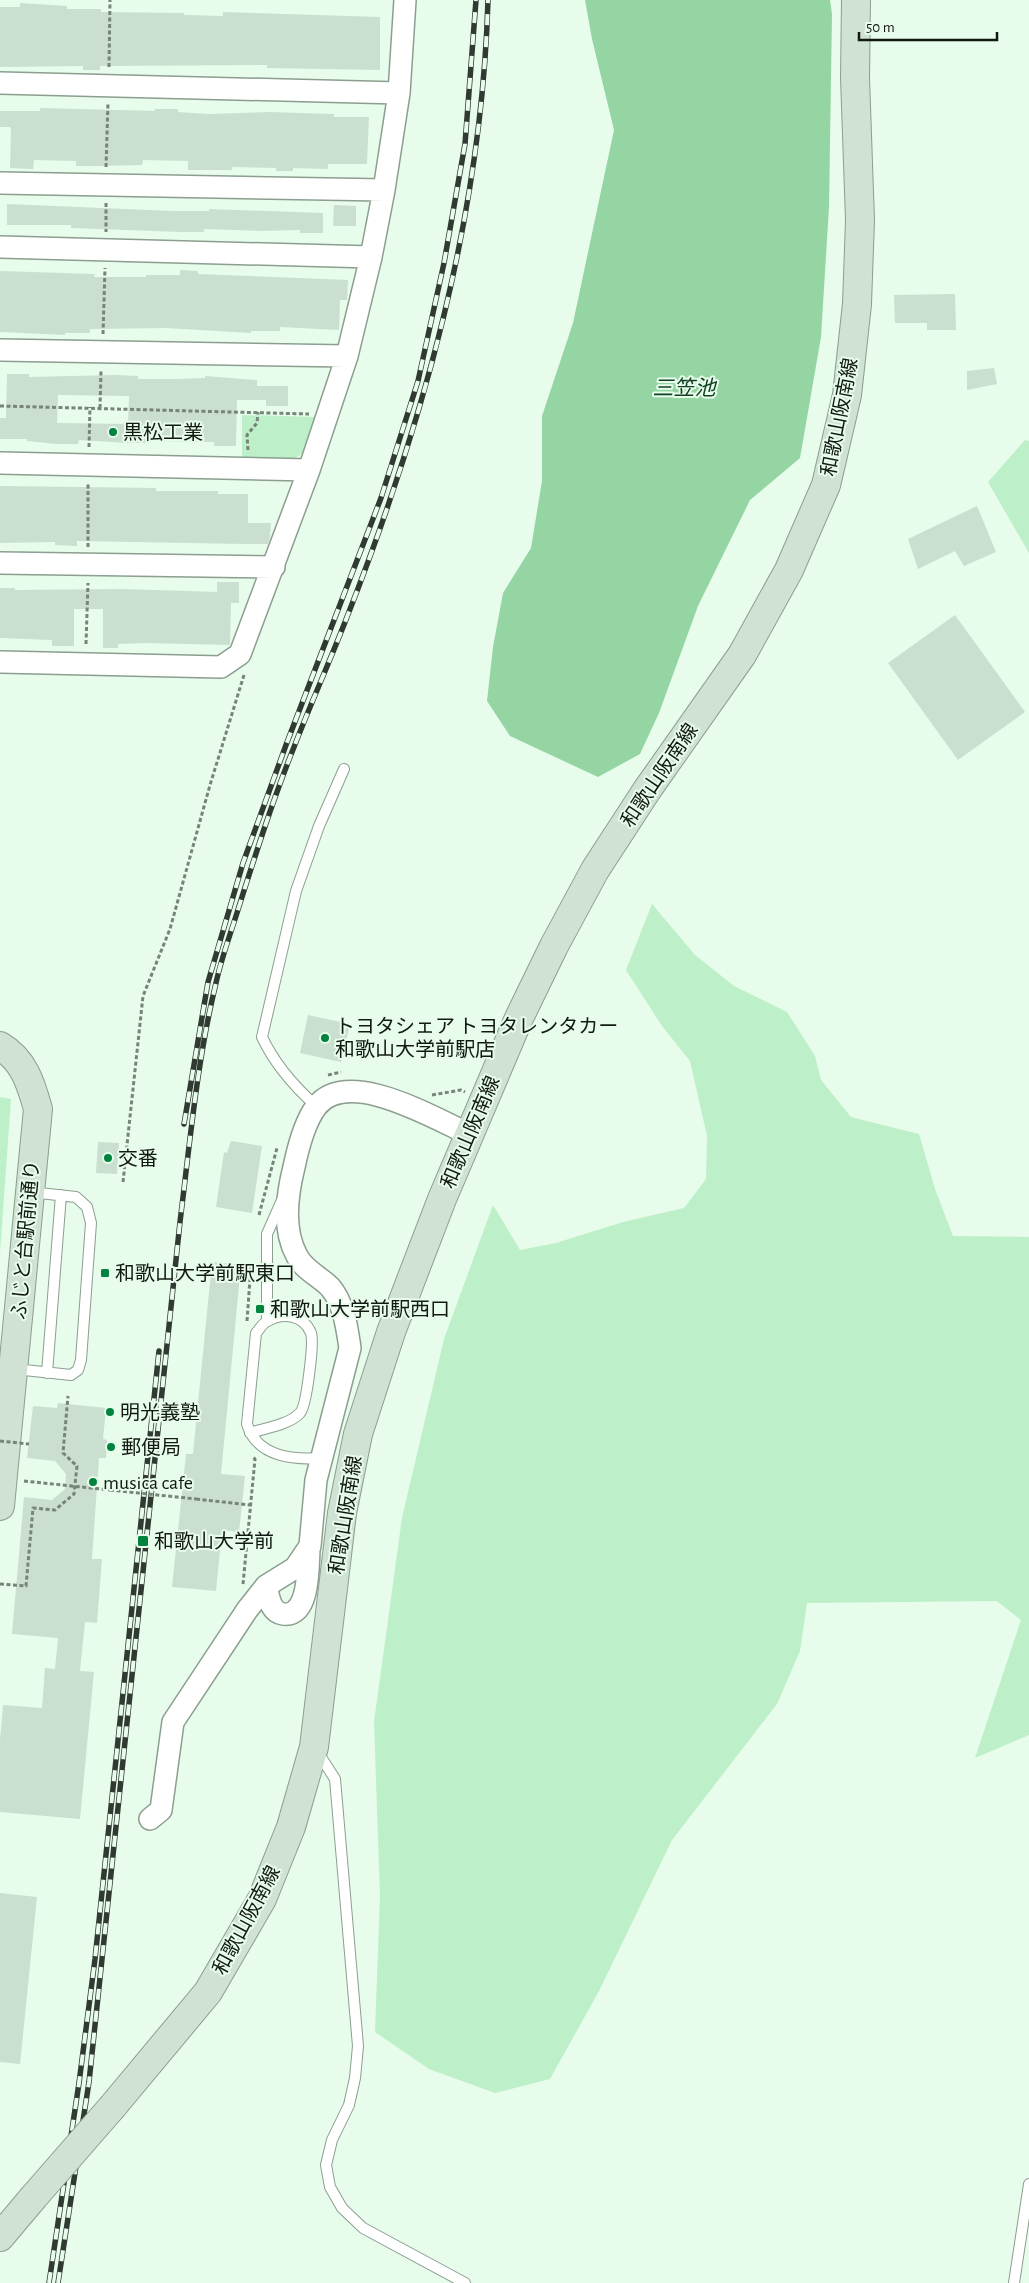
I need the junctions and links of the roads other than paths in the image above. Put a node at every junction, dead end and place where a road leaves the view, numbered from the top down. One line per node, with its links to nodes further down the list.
1 (405, 0): 4 (street)
2 (856, 0): 19 (main road, 和歌山阪南線)
3 (0, 83): 4 (street)
4 (399, 93): 6 (street)
5 (0, 183): 6 (street)
6 (384, 190): 8 (street)
7 (0, 247): 8 (street)
8 (371, 257): 10 (street)
9 (0, 350): 10 (street)
10 (346, 356): 12 (street)
11 (0, 463): 12 (street)
12 (309, 470): 14 (street)
13 (0, 563): 14 (street)
14 (274, 567): 15 (street)
15 (0, 662)
16 (344, 769): 18 (lane)
17 (0, 1046): 21 (main road, ふじと台駅前通り)
18 (316, 1106): 19 (street); 20 (street)
19 (469, 1134): 31 (main road, 和歌山阪南線)
20 (290, 1182): 23 (lane); 27 (street)
21 (29, 1192): 22 (lane); 24 (main road, ふじと台駅前通り)
22 (61, 1195): 25 (lane); 25 (lane)
23 (267, 1321): 26 (lane); 26 (lane)
24 (13, 1369): 25 (lane); 28 (main road, ふじと台駅前通り)
25 (47, 1373)
26 (250, 1433): 27 (lane)
27 (321, 1458): 29 (street)
28 (0, 1506)
29 (310, 1546): 30 (street); 30 (street)
30 (266, 1586): 32 (street)
31 (314, 1747): 34 (main road, 和歌山阪南線, bridge); 35 (lane)
32 (150, 1820)
33 (1029, 2184): 36 (lane)
34 (0, 2238)
35 (465, 2283)
36 (1014, 2283)

